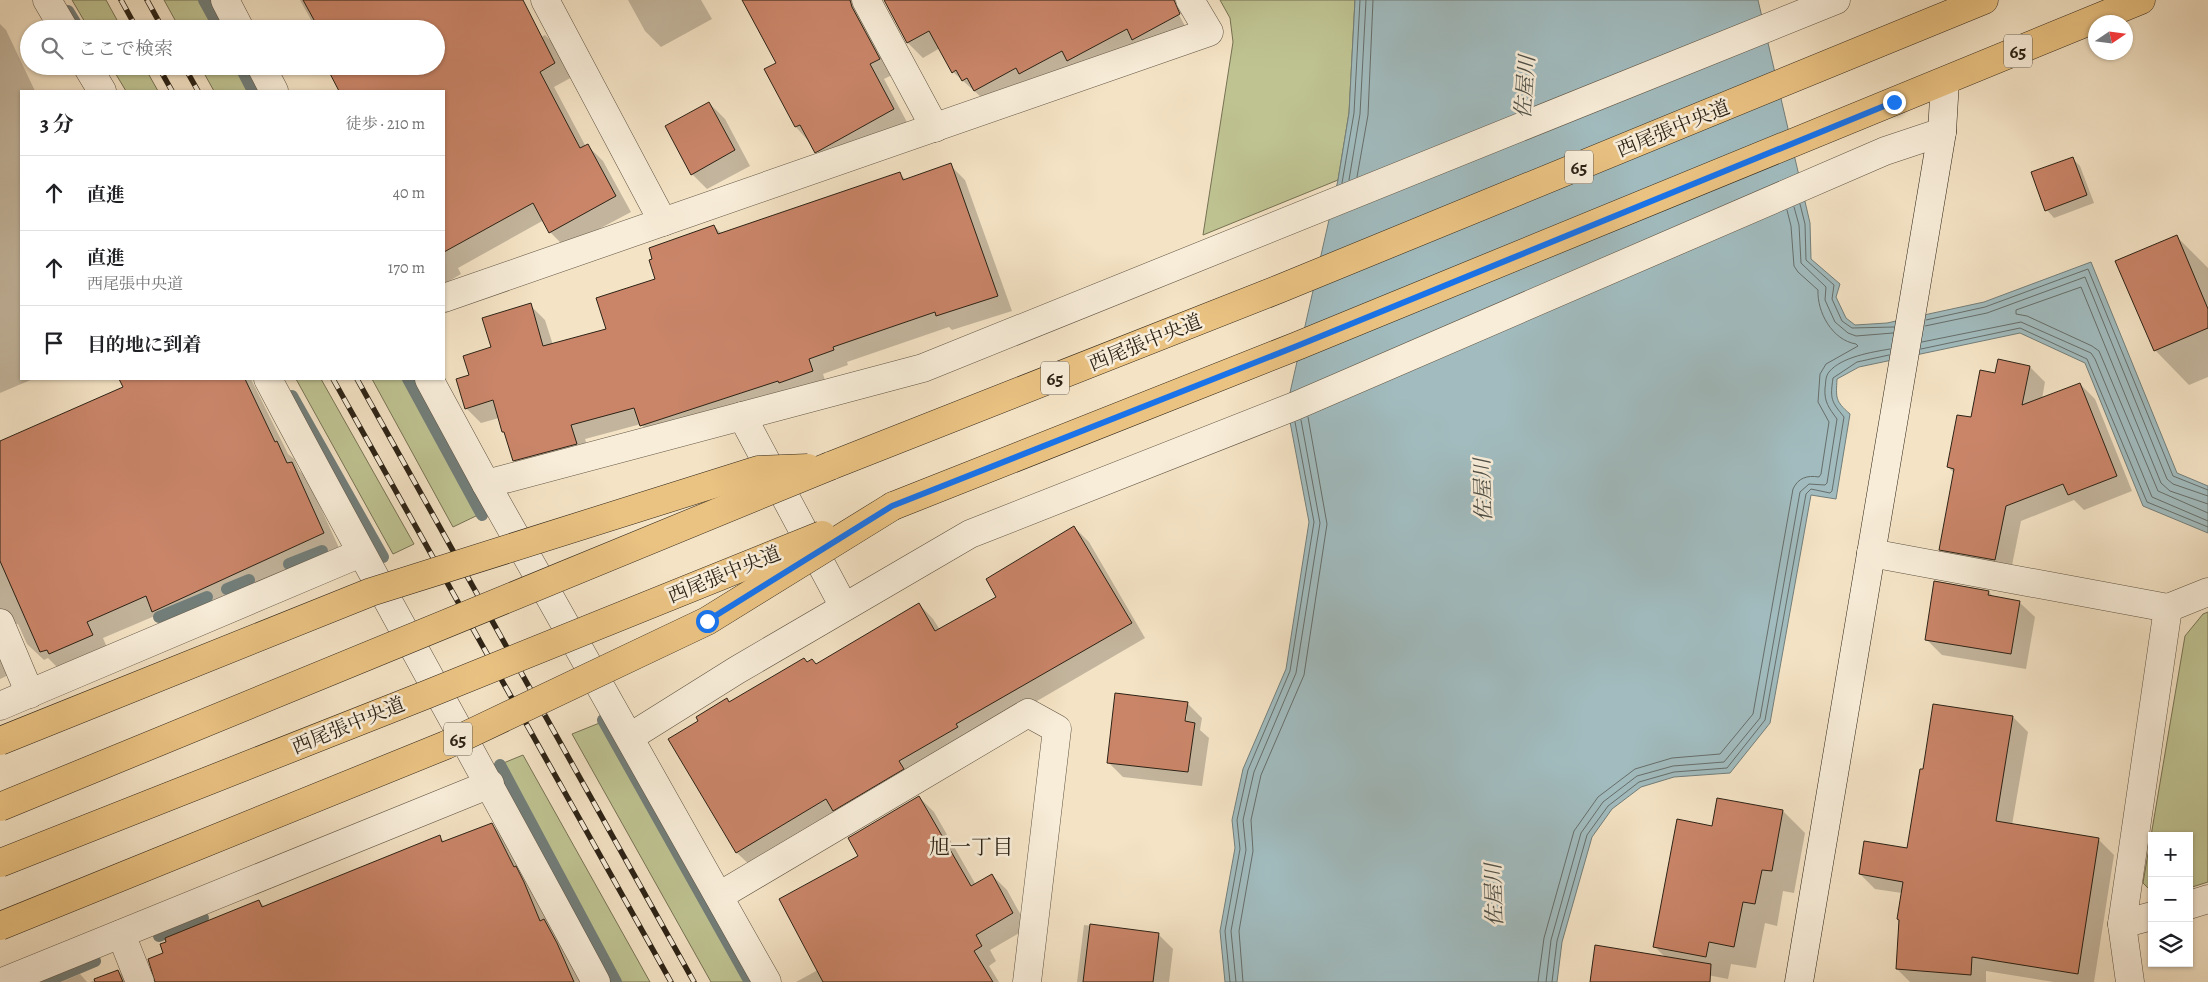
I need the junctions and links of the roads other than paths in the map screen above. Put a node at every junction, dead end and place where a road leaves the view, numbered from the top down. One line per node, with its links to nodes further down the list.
1 (47, 0): 9 (street)
2 (225, 0): 10 (street)
3 (545, 0): 18 (street)
4 (866, 0): 16 (street)
5 (1190, 0): 16 (street)
6 (1836, 0): 22 (street)
7 (1984, 0): 23 (main road, 西尾張中央道 / 65)
8 (2141, 0): 13 (main road, 西尾張中央道 / 65)
9 (59, 20)
10 (235, 20)
11 (92, 75): 14 (street)
12 (266, 75): 15 (street)
13 (1945, 81): 17 (street); 25 (main road, 西尾張中央道 / 65)
14 (101, 90)
15 (273, 90)
16 (935, 128): 18 (street)
17 (1942, 132): 27 (street); 29 (street)
18 (663, 222): 19 (street)
19 (445, 298)
20 (269, 380): 26 (street)
21 (430, 380): 24 (street)
22 (742, 416): 24 (street); 29 (street)
23 (830, 466): 35 (main road, 65, bridge); 37 (main road, 西尾張中央道 / 65, bridge)
24 (486, 484): 34 (street)
25 (892, 506): 38 (main road, 西尾張中央道 / 65, bridge); 44 (main road, 65, bridge)
26 (360, 553): 32 (street); 36 (street)
27 (1871, 553): 30 (street); 51 (street)
28 (2208, 592): 30 (street)
29 (844, 608): 34 (street)
30 (2168, 608): 43 (street)
31 (0, 623): 32 (street)
32 (30, 694): 33 (street)
33 (0, 706)
34 (630, 736): 39 (street)
35 (0, 741)
36 (490, 784): 45 (street); 48 (street)
37 (0, 807)
38 (0, 863)
39 (719, 896): 49 (street); 50 (street)
40 (2208, 899): 41 (street)
41 (2193, 904)
42 (2148, 917): 43 (street)
43 (2122, 924): 52 (street)
44 (0, 926)
45 (121, 934): 46 (street); 47 (street)
46 (2, 982)
47 (140, 982)
48 (596, 982)
49 (768, 982)
50 (1027, 982)
51 (1799, 982)
52 (2130, 982)

